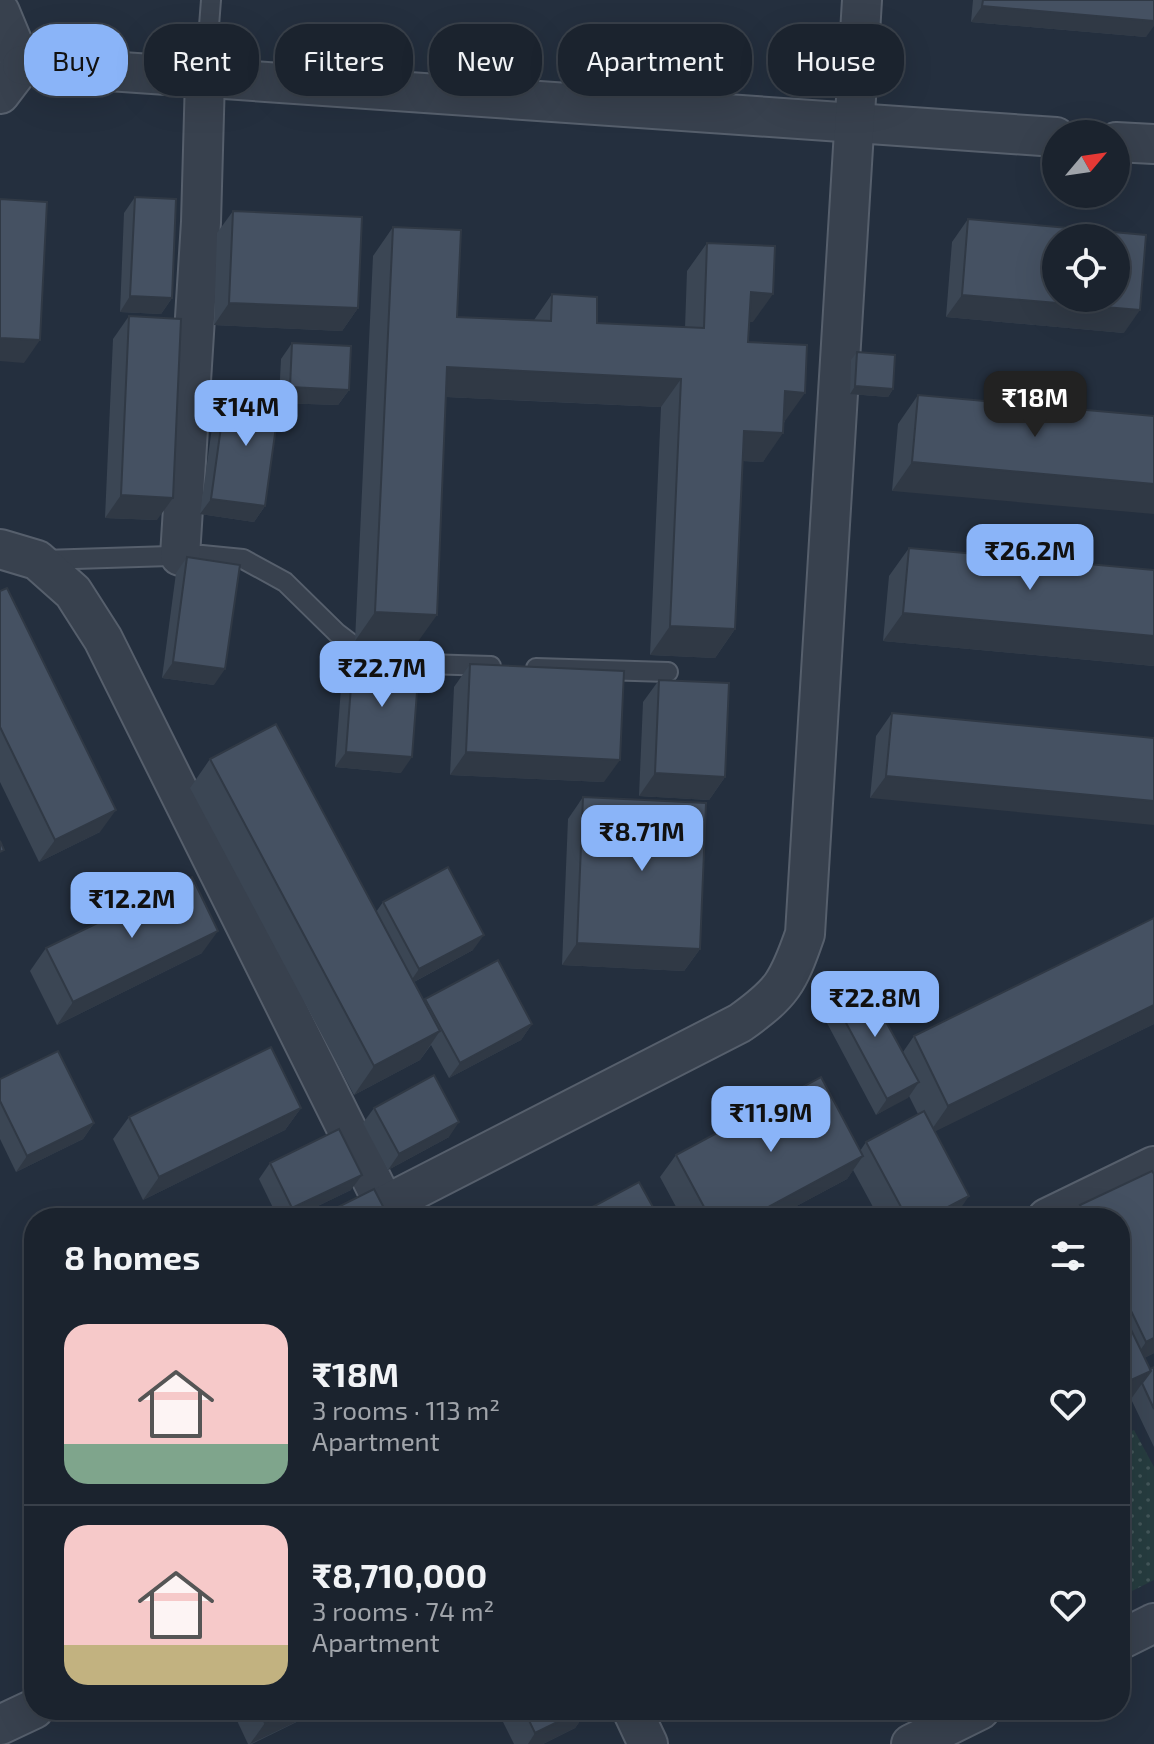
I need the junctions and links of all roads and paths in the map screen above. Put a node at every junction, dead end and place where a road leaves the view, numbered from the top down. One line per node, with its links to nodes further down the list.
1 (211, 0): 4 (lane)
2 (862, 0): 9 (street)
3 (0, 12): 6 (street)
4 (209, 24)
5 (144, 79): 6 (street)
6 (11, 80)
7 (259, 82): 9 (street)
8 (204, 96): 14 (street)
9 (854, 123): 10 (street); 19 (street)
10 (1042, 136)
11 (1130, 143): 12 (street)
12 (1154, 144)
13 (0, 549): 15 (street)
14 (180, 556): 15 (lane); 16 (lane)
15 (37, 560): 18 (street)
16 (668, 672)
17 (1154, 1166): 20 (street)
18 (386, 1208)
19 (395, 1208)
20 (1068, 1208)
21 (1154, 1623): 22 (street)
22 (1130, 1635)
23 (24, 1714): 26 (street)
24 (637, 1720): 27 (street)
25 (960, 1720): 28 (street)
26 (0, 1725)
27 (648, 1744)
28 (911, 1744)

